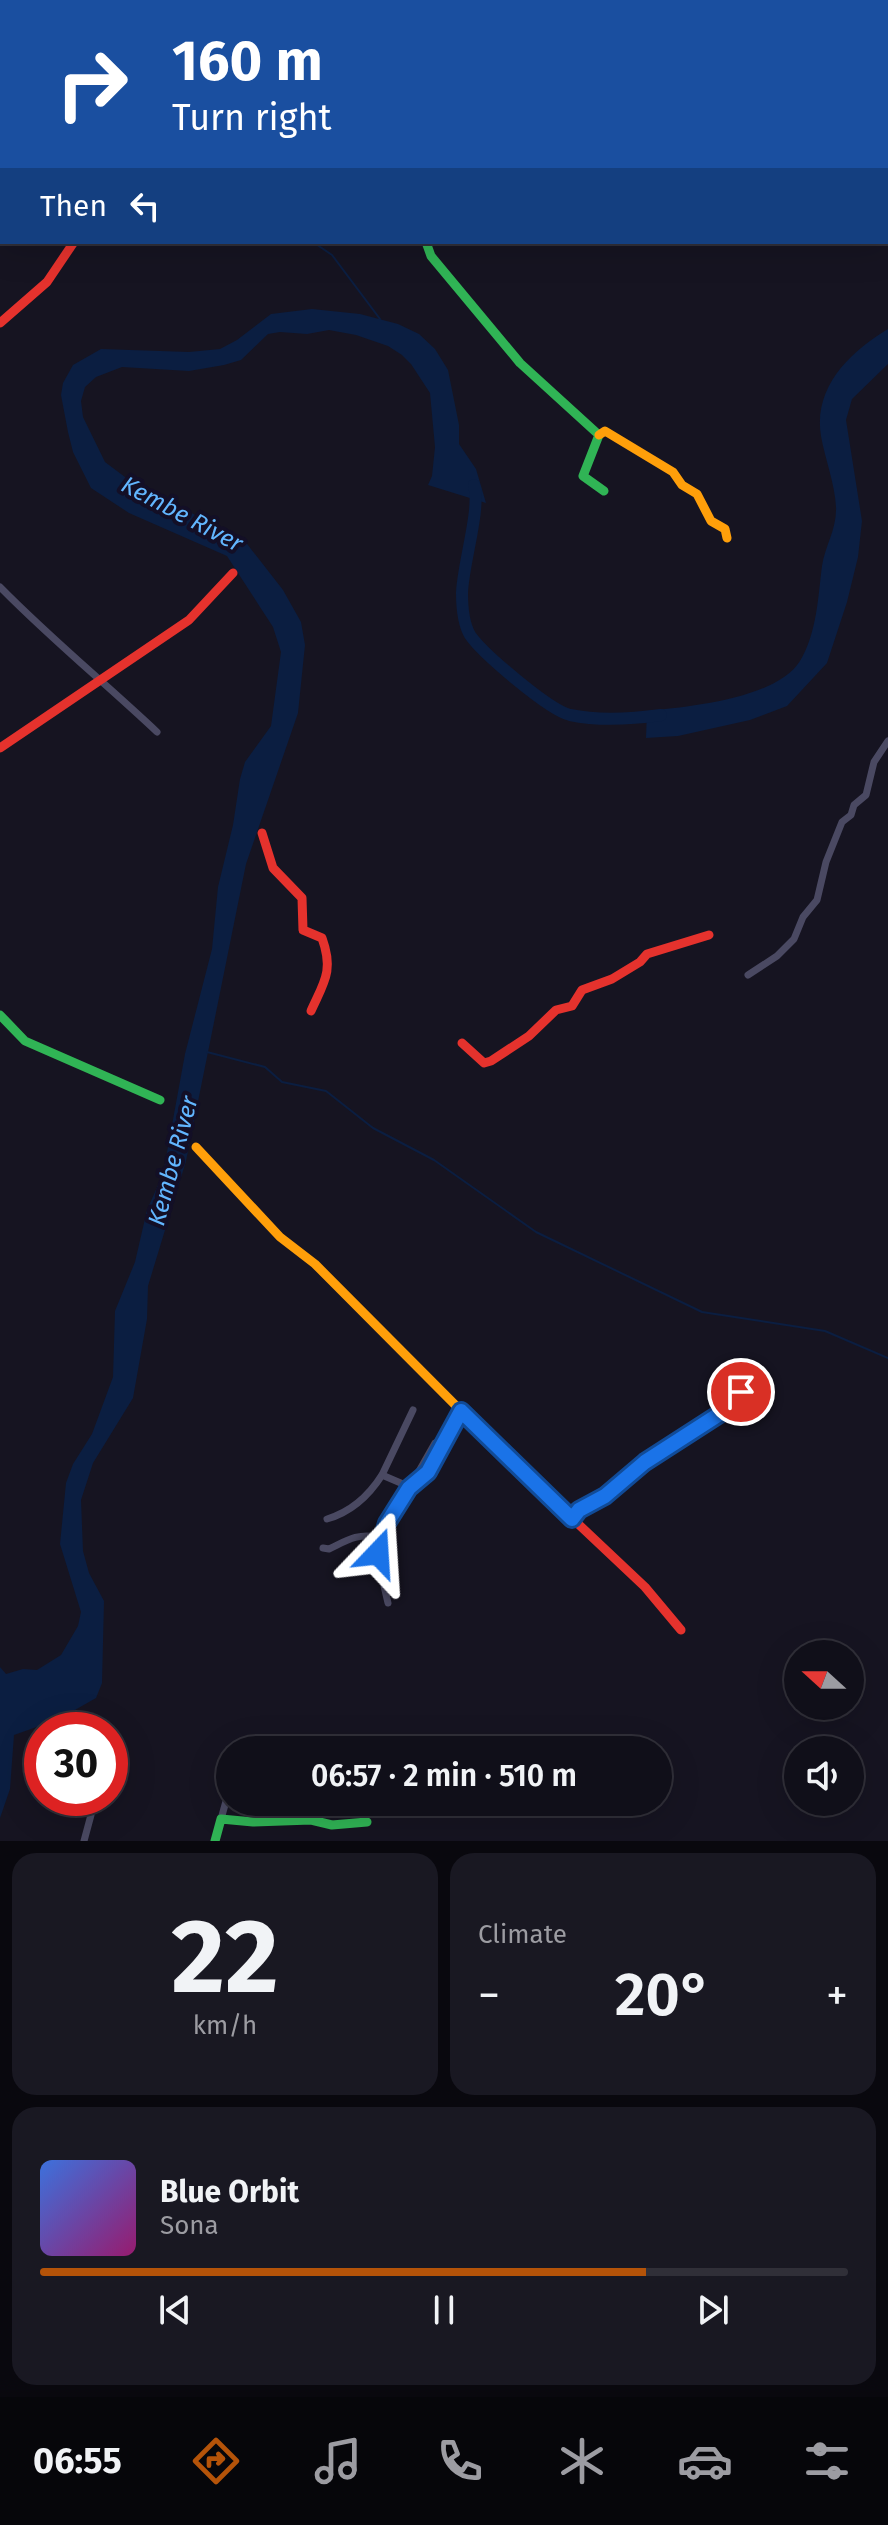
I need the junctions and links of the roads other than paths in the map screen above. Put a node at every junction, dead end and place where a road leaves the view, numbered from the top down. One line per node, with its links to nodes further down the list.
1 (73, 244): 3 (street)
2 (427, 244): 4 (street)
3 (0, 323)
4 (599, 435): 5 (street); 6 (street)
5 (604, 491)
6 (727, 538)
7 (233, 573): 9 (street)
8 (0, 587): 9 (street)
9 (101, 679): 10 (street); 12 (street)
10 (157, 732)
11 (888, 741): 15 (street)
12 (0, 748)
13 (262, 833): 16 (street)
14 (709, 935): 18 (street)
15 (748, 975)
16 (311, 1011)
17 (0, 1015): 19 (street)
18 (462, 1043)
19 (160, 1100)
20 (196, 1147): 23 (street)
21 (741, 1392): 27 (street)
22 (413, 1410): 24 (street)
23 (461, 1411): 25 (street); 27 (street)
24 (382, 1475): 25 (street); 26 (street)
25 (410, 1487): 28 (street)
26 (327, 1519)
27 (572, 1519): 31 (street)
28 (381, 1533): 29 (street); 30 (street)
29 (323, 1548)
30 (388, 1603)
31 (681, 1630)
32 (91, 1816): 36 (street)
33 (222, 1816): 34 (street)
34 (221, 1819): 35 (street); 37 (street)
35 (367, 1822)
36 (84, 1841)
37 (215, 1841)

